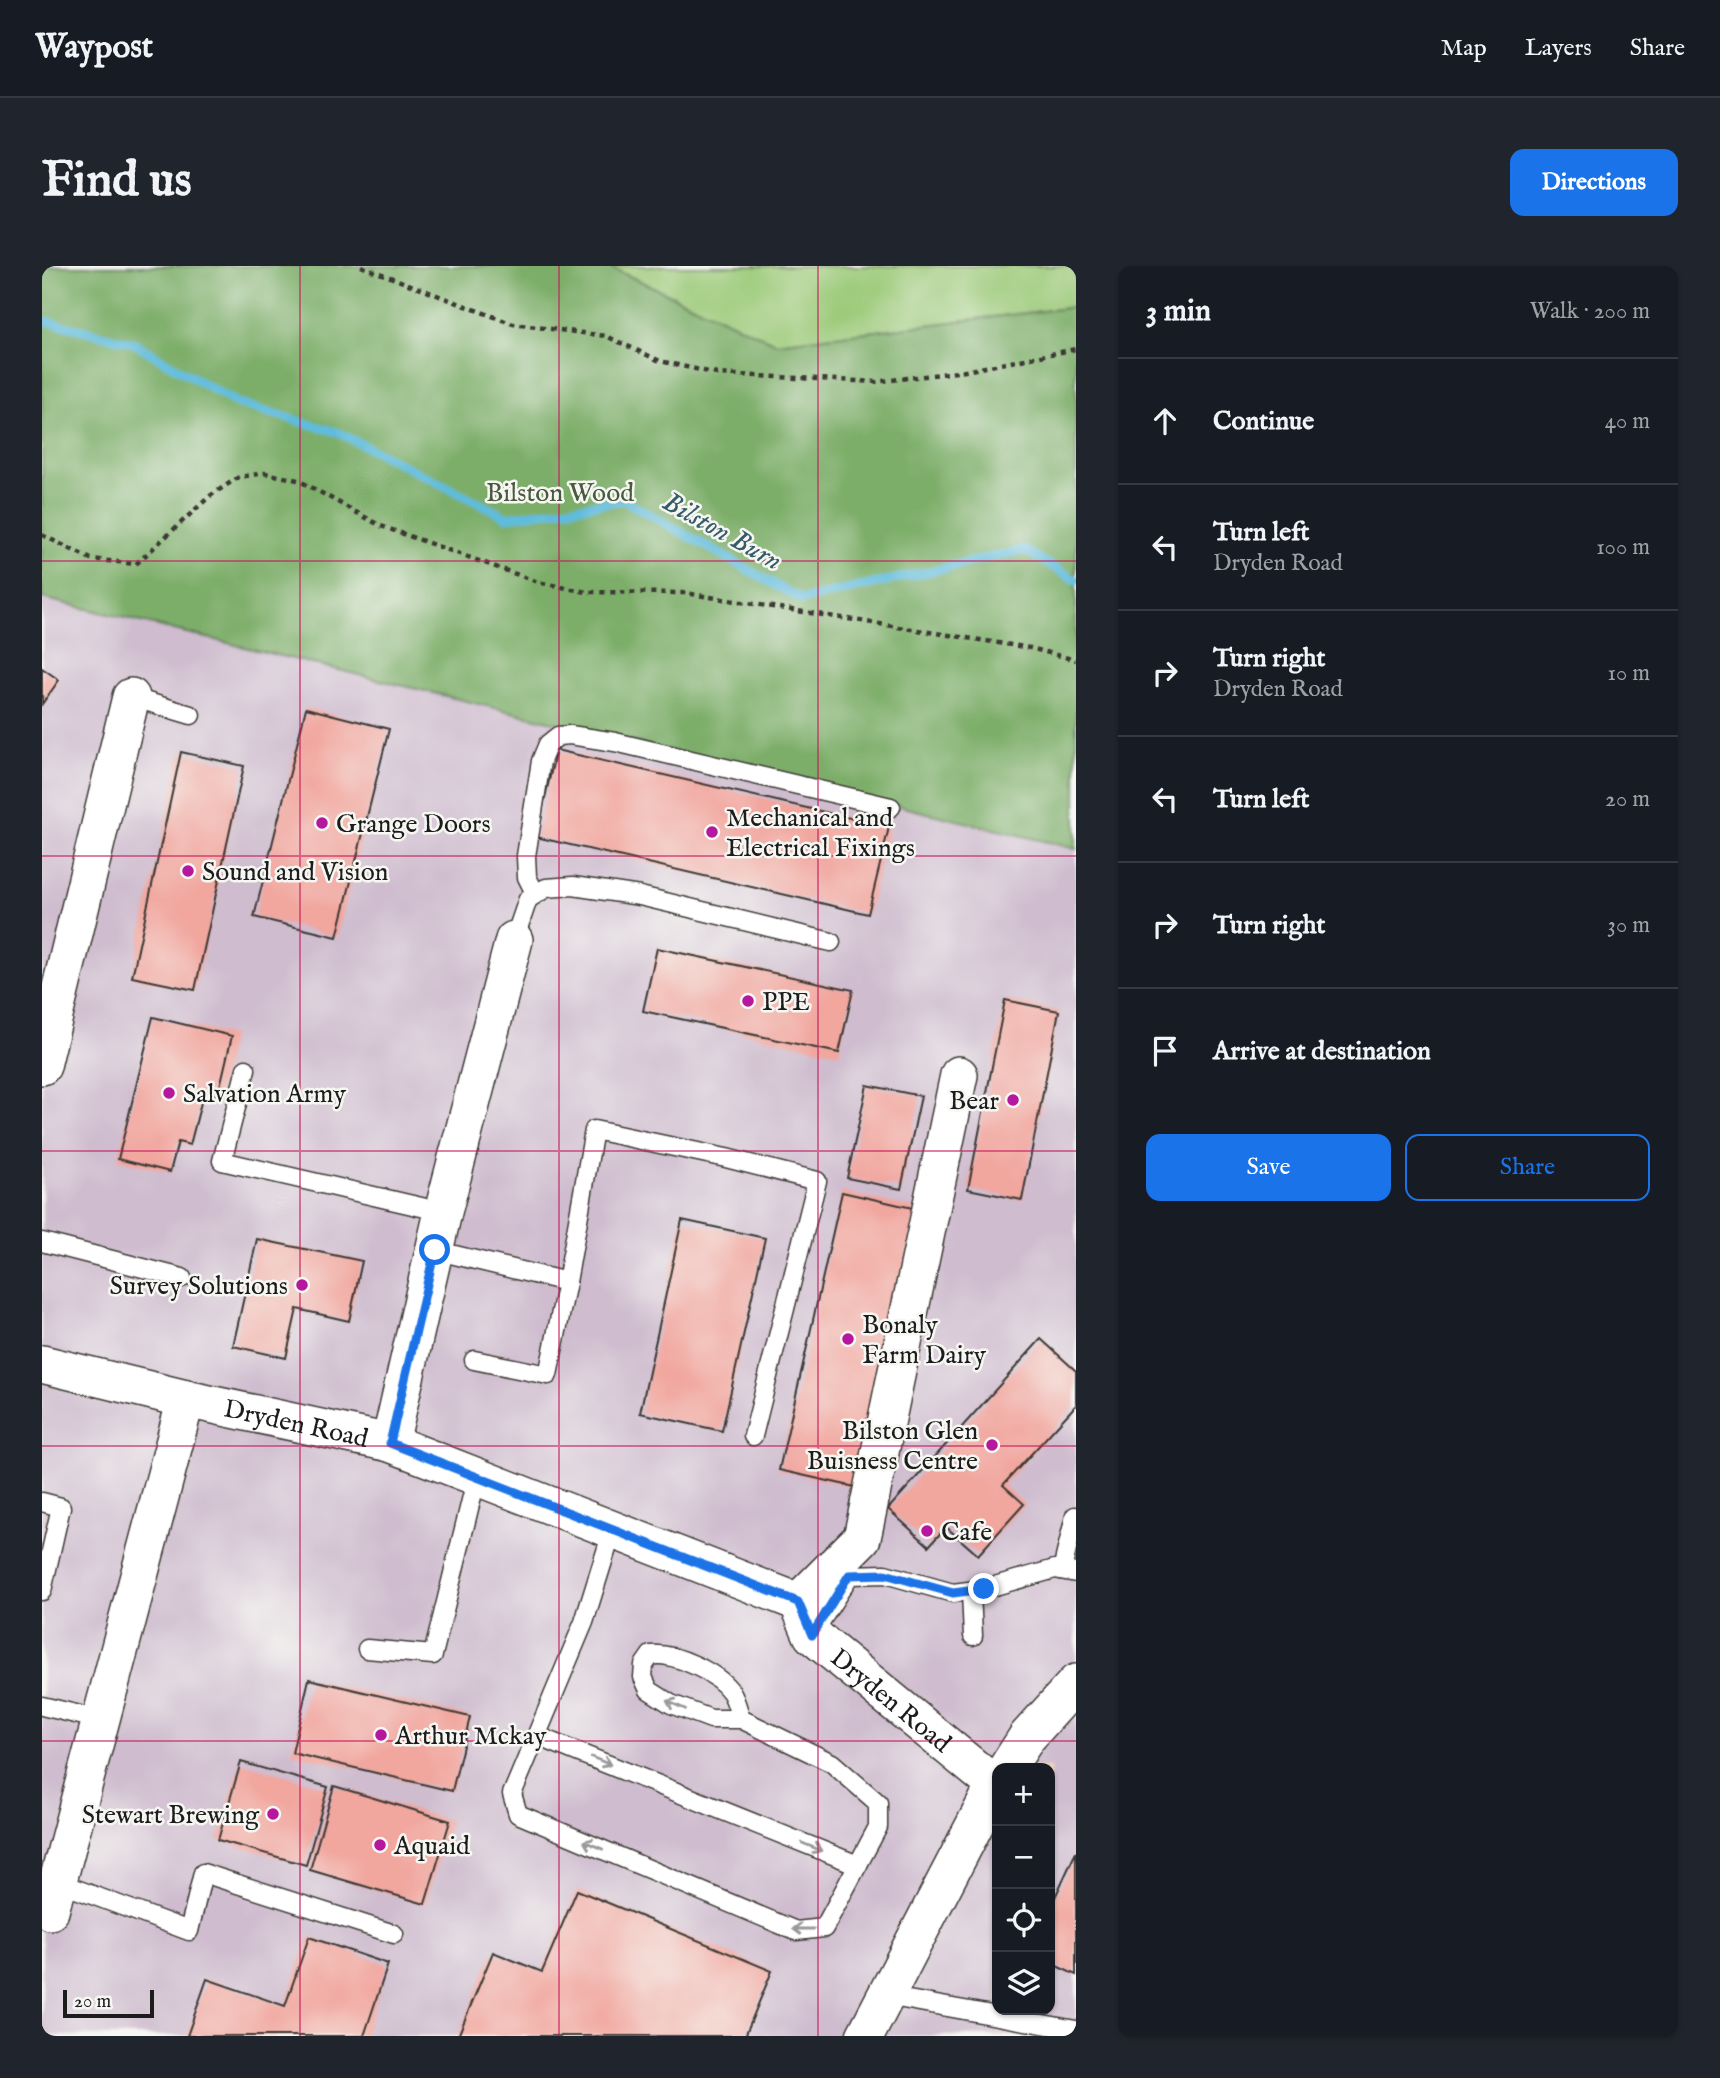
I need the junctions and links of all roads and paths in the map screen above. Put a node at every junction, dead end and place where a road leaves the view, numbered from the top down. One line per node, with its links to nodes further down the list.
1 (361, 266): 2 (path)
2 (1076, 349)
3 (42, 535): 4 (path)
4 (1076, 660)
5 (131, 697): 6 (lane); 11 (street)
6 (191, 715)
7 (891, 807): 8 (lane)
8 (536, 893): 9 (lane); 10 (lane)
9 (514, 940): 14 (street)
10 (831, 942)
11 (44, 1045)
12 (246, 1069): 14 (lane)
13 (958, 1075): 31 (street)
14 (443, 1212): 16 (street)
15 (42, 1242): 17 (lane)
16 (435, 1250): 18 (lane); 23 (street)
17 (182, 1278)
18 (567, 1282): 19 (lane); 22 (lane)
19 (474, 1360)
20 (42, 1364): 21 (street, Dryden Road)
21 (186, 1399): 23 (street, Dryden Road); 38 (street)
22 (753, 1436)
23 (390, 1443): 24 (street, Dryden Road)
24 (477, 1476): 27 (street, Dryden Road); 34 (lane)
25 (42, 1502): 29 (lane)
26 (1075, 1516): 28 (lane)
27 (613, 1529): 31 (street, Dryden Road); 39 (lane)
28 (1069, 1572): 30 (lane)
29 (42, 1591)
30 (971, 1591): 32 (lane); 33 (lane)
31 (798, 1602): 32 (street, Dryden Road)
32 (812, 1635): 41 (street, Dryden Road)
33 (973, 1636)
34 (368, 1649)
35 (1076, 1683): 40 (street)
36 (42, 1706): 38 (lane)
37 (741, 1719): 37 (lane, one-way to 37); 43 (lane)
38 (101, 1720): 44 (street)
39 (537, 1736): 43 (lane, one-way to 43); 43 (lane, one-way to 39)
40 (1010, 1763)
41 (992, 1773)
42 (992, 1794): 46 (street)
43 (858, 1865)
44 (50, 1890): 45 (lane)
45 (394, 1934)
46 (886, 1996): 47 (lane); 48 (street)
47 (1076, 2030)
48 (866, 2036)

